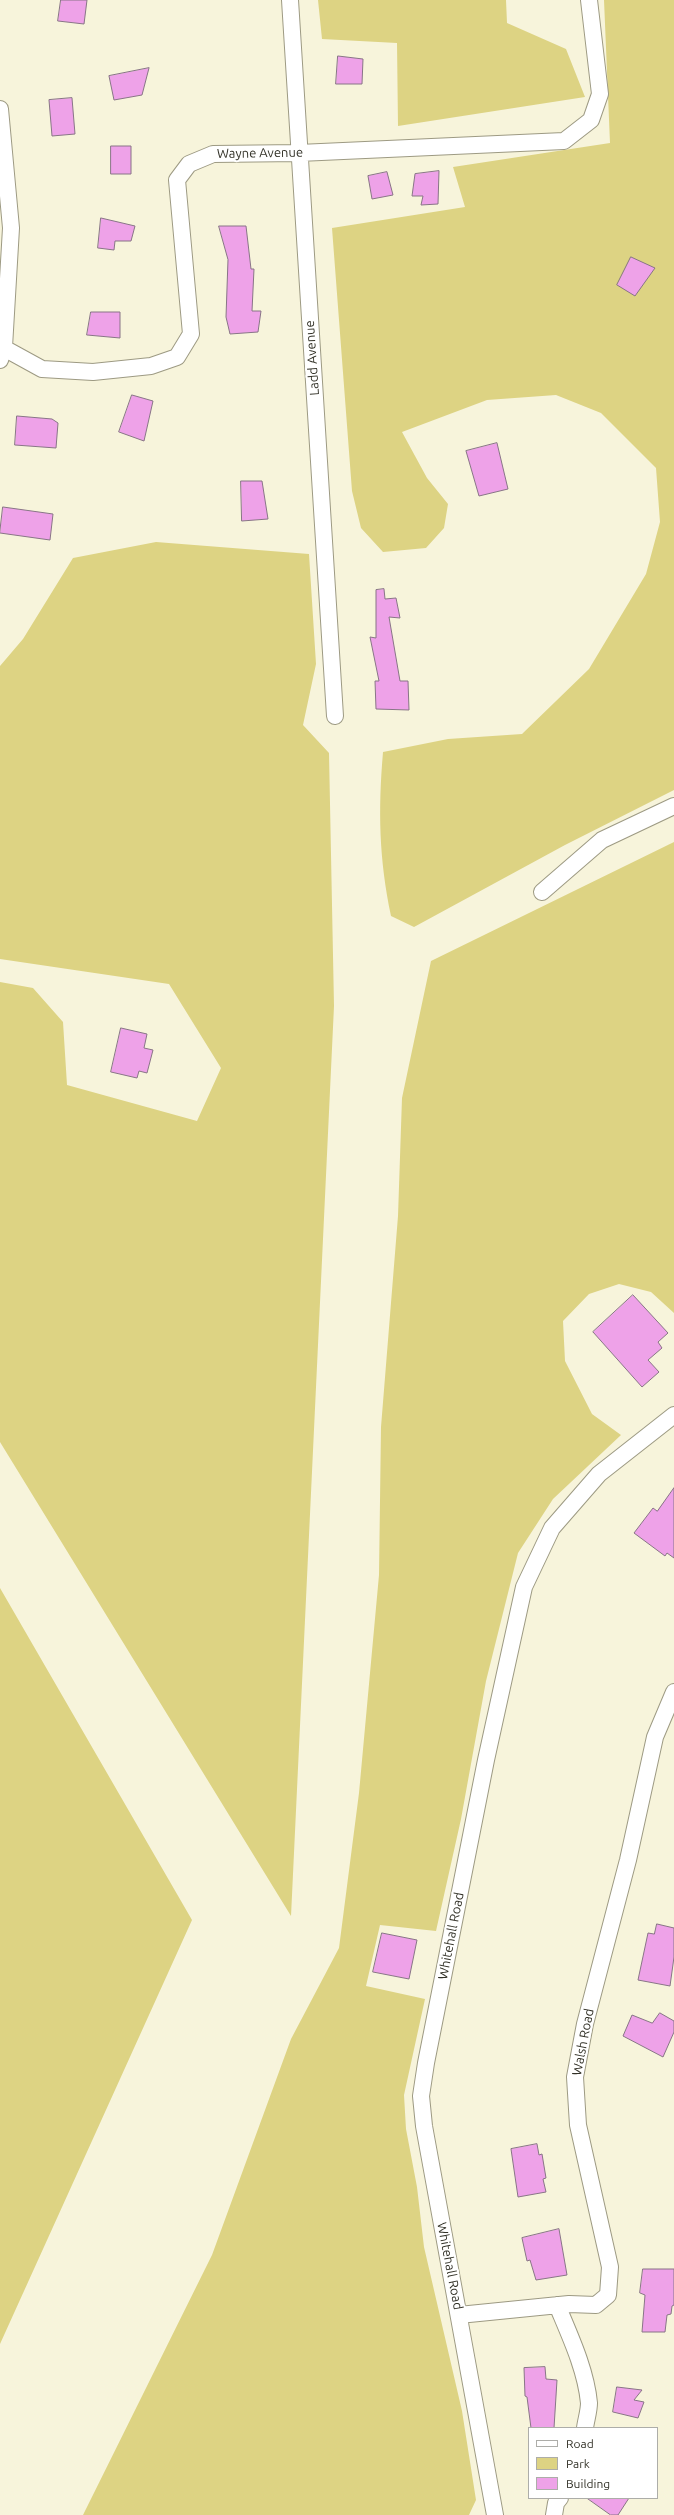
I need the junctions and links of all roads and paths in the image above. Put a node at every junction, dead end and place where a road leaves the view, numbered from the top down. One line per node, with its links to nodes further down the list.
1 (290, 0): 4 (street, Ladd Avenue)
2 (589, 0): 4 (street, Wayne Avenue)
3 (0, 109): 5 (street)
4 (299, 153): 5 (street, Wayne Avenue); 6 (street, Ladd Avenue)
5 (1, 351)
6 (335, 716)
7 (674, 806): 8 (street)
8 (542, 892)
9 (674, 1415): 12 (street, Whitehall Road)
10 (674, 1692): 11 (street, Walsh Road)
11 (557, 2305): 12 (street, Walsh Road); 13 (street)
12 (459, 2315): 15 (street, Whitehall Road)
13 (586, 2427)
14 (559, 2499): 16 (street)
15 (495, 2515)
16 (554, 2515)

